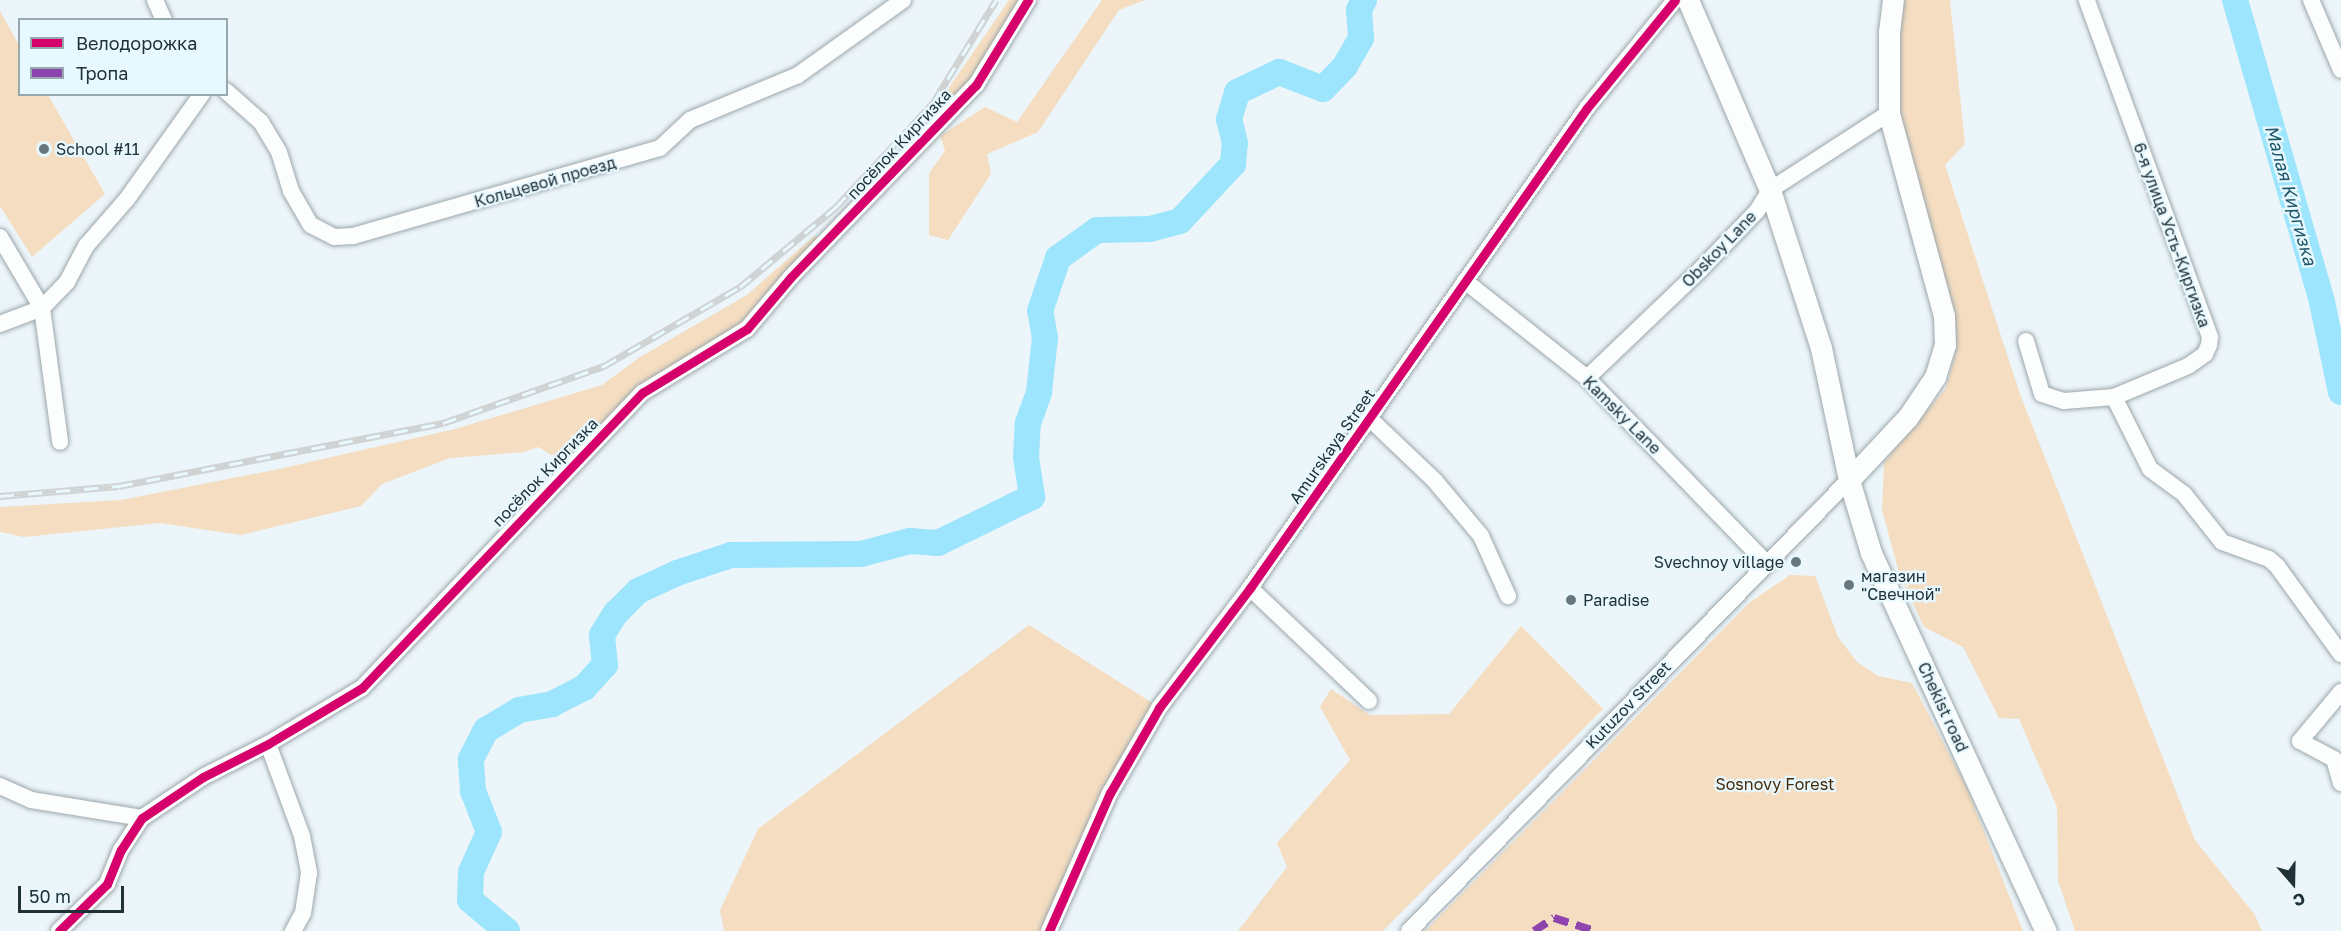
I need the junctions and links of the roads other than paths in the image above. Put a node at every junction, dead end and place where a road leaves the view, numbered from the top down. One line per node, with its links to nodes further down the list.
1 (155, 0): 9 (street)
2 (903, 0): 11 (street, Кольцевой проезд)
3 (1028, 0): 31 (street, посёлок Киргизка)
4 (1675, 0): 16 (street, Amurskaya Street)
5 (1688, 0): 14 (main road, Chekist road)
6 (1893, 0): 13 (main road)
7 (2087, 0): 21 (street, 6-я улица Усть-Киргизка)
8 (2311, 0): 10 (street)
9 (163, 18)
10 (2341, 70)
11 (228, 93)
12 (201, 96): 17 (street)
13 (1889, 113): 14 (street, Obskoy Lane); 24 (main road)
14 (1770, 190): 20 (street, Obskoy Lane); 24 (main road, Chekist road)
15 (0, 237): 17 (street)
16 (1465, 281): 20 (street, Kamsky Lane); 22 (street, Amurskaya Street)
17 (42, 308): 18 (street); 23 (street)
18 (0, 324)
19 (2026, 341): 21 (street, 6-я улица Усть-Киргизка)
20 (1587, 378): 25 (street, Kamsky Lane)
21 (2114, 397): 28 (street)
22 (1370, 419): 26 (street, Amurskaya Street); 27 (street)
23 (60, 442)
24 (1849, 480): 25 (street, Kutuzov Street); 39 (main road, Chekist road)
25 (1766, 562): 38 (street, Kutuzov Street)
26 (1250, 588): 30 (street); 37 (street, Amurskaya Street)
27 (1508, 596)
28 (2341, 654)
29 (2341, 692): 32 (street)
30 (1369, 701)
31 (268, 744): 34 (street, посёлок Киргизка); 36 (street)
32 (2341, 783)
33 (0, 786): 34 (street)
34 (142, 818): 35 (street, посёлок Киргизка)
35 (59, 931)
36 (293, 931)
37 (1049, 931)
38 (1409, 931)
39 (2046, 931)

